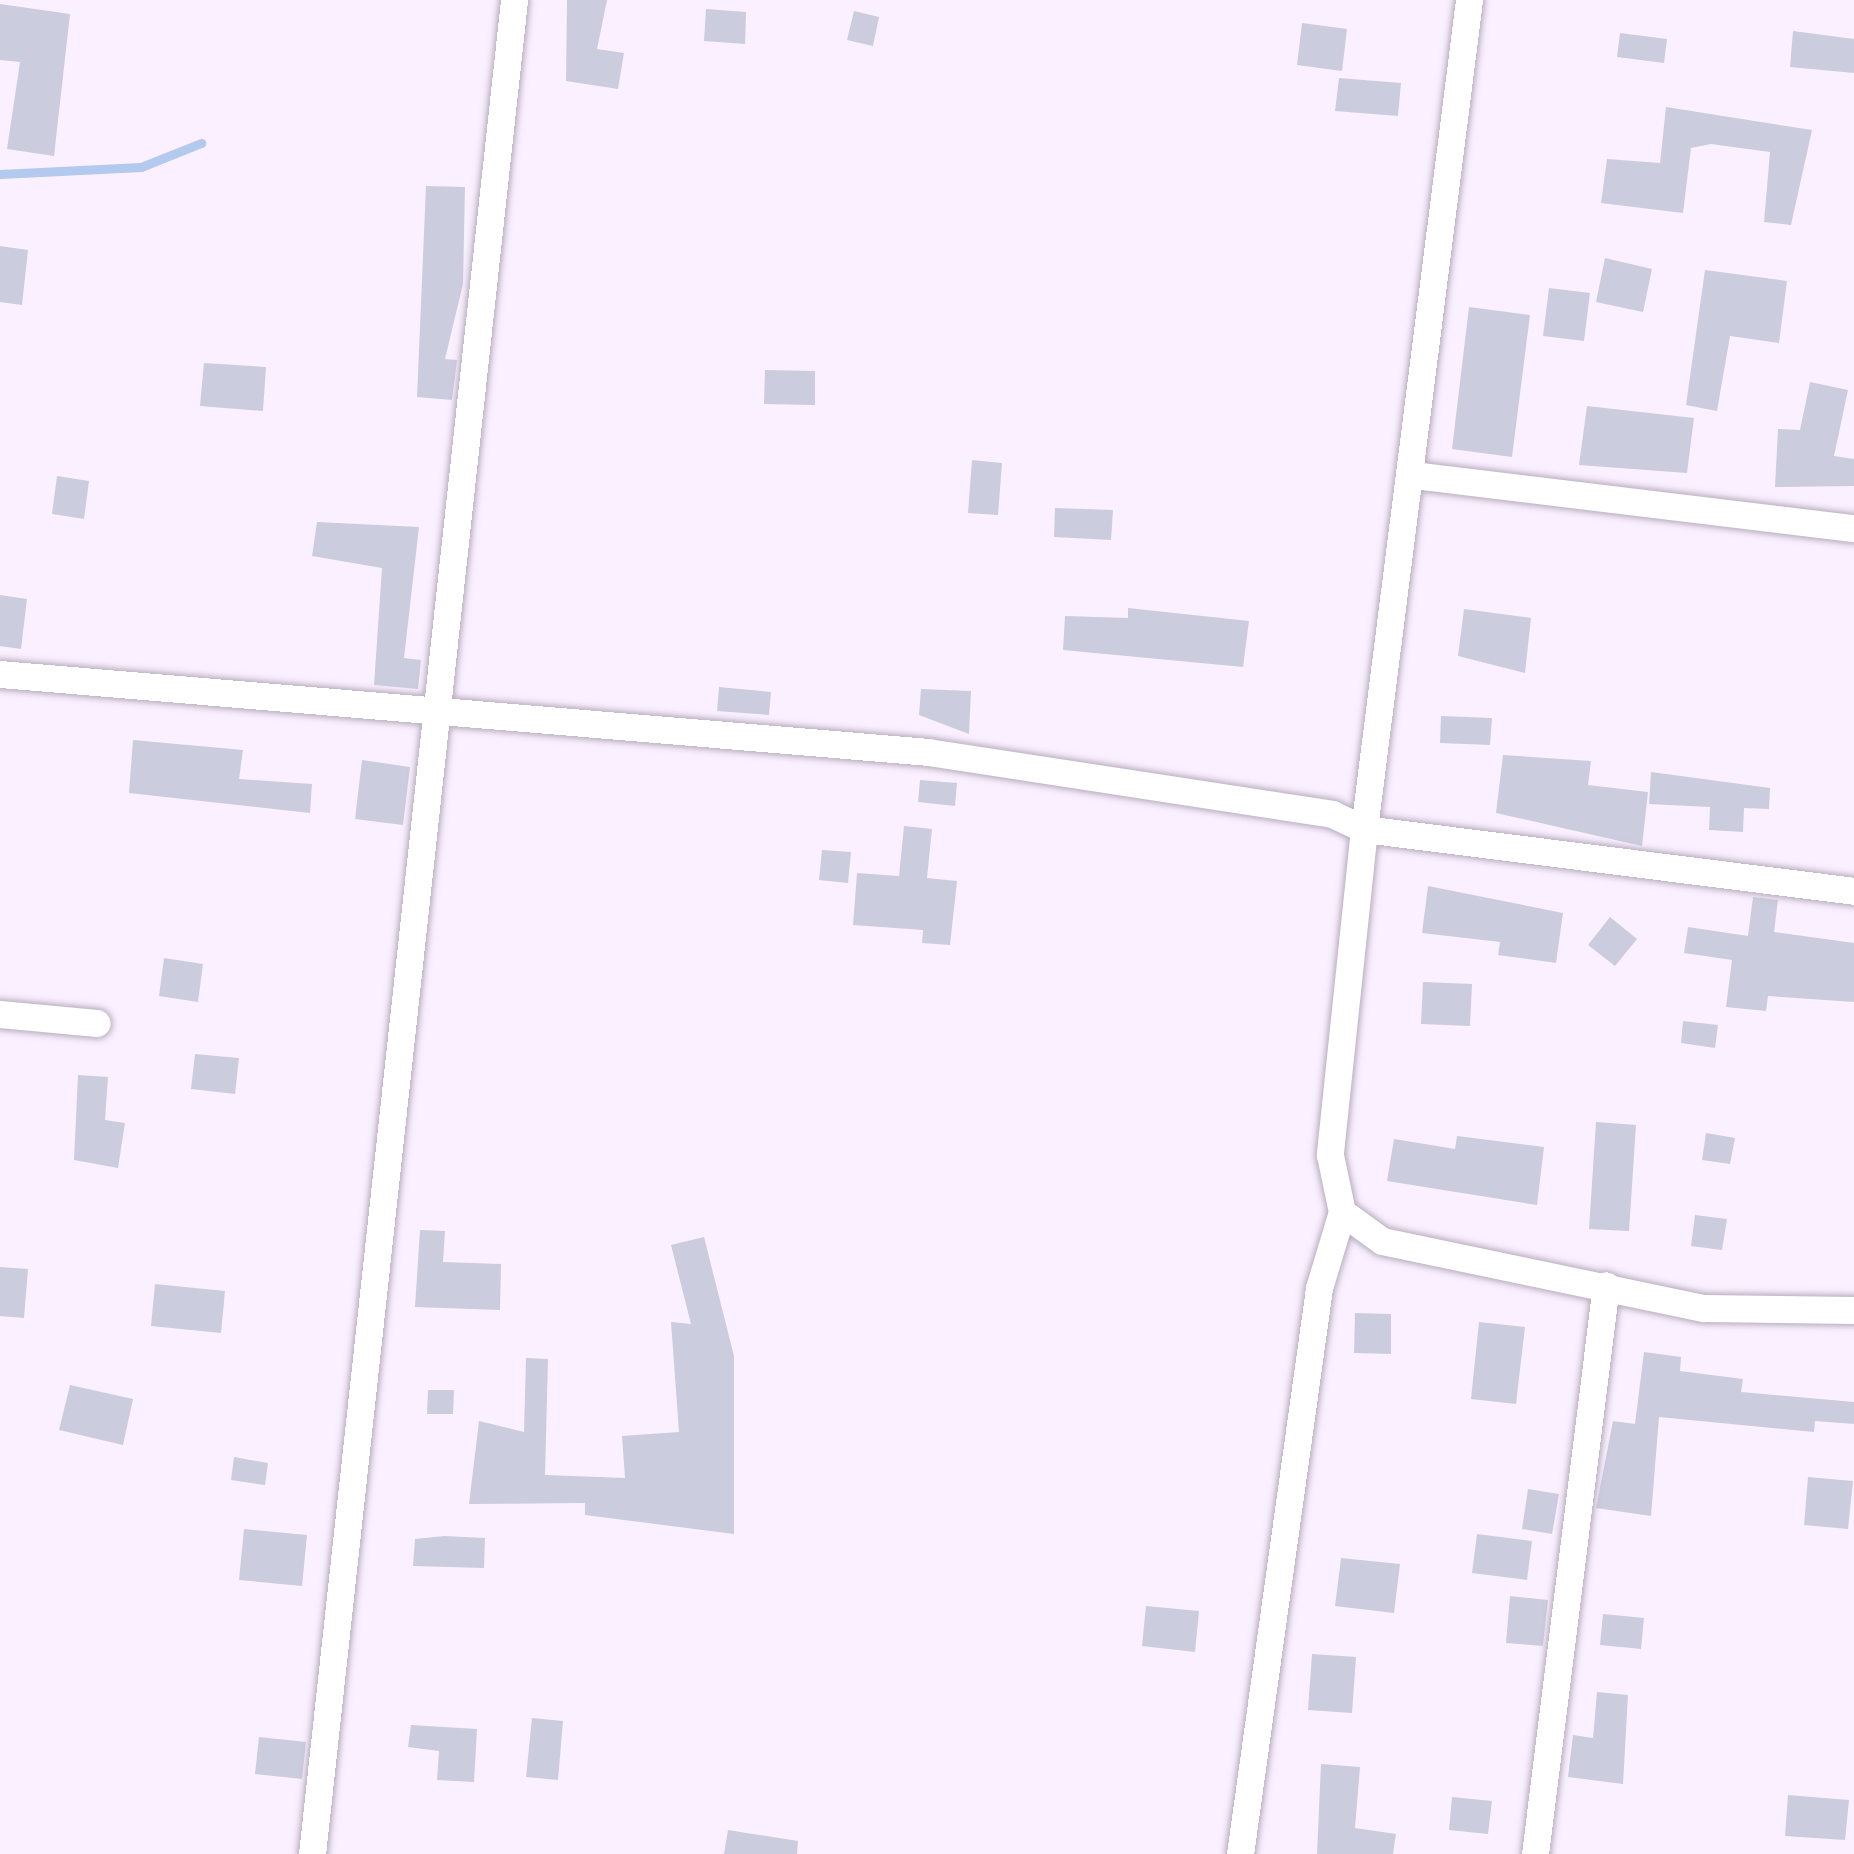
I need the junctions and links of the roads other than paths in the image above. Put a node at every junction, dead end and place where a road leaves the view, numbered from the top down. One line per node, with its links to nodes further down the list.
1 (514, 0): 6 (street)
2 (1469, 0): 3 (street)
3 (1413, 475): 4 (street); 7 (street)
4 (1854, 528)
5 (0, 674): 6 (street)
6 (434, 710): 7 (street); 14 (street)
7 (1364, 829): 8 (street); 11 (street)
8 (1854, 891)
9 (0, 1014): 10 (street)
10 (97, 1023)
11 (1342, 1212): 12 (street); 15 (street)
12 (1606, 1285): 13 (street); 16 (street)
13 (1854, 1310)
14 (312, 1854)
15 (1240, 1854)
16 (1535, 1854)

